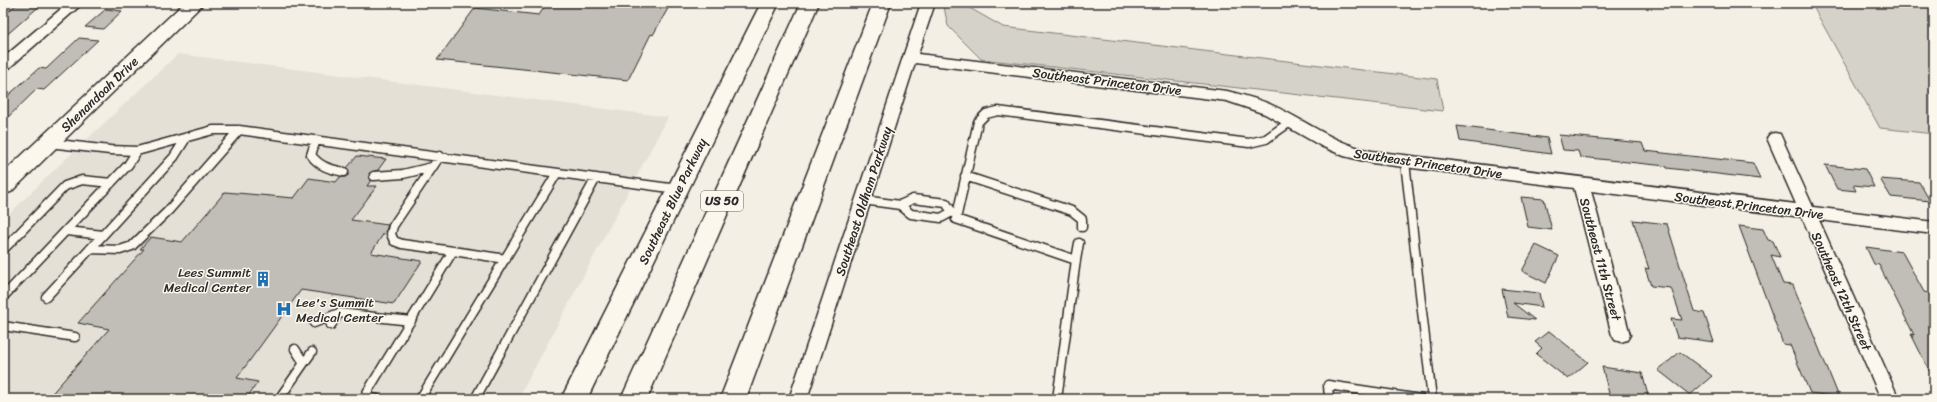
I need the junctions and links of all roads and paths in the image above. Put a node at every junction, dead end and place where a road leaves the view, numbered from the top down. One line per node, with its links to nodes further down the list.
1 (76, 3): 8 (street)
2 (195, 3): 14 (main road, Shenandoah Drive)
3 (770, 3): 27 (main road, Southeast Blue Parkway)
4 (810, 3): 60 (main road, US 50)
5 (882, 3): 61 (main road)
6 (928, 3): 7 (street, Southeast Oldham Parkway)
7 (910, 58): 9 (street, Southeast Princeton Drive); 28 (street, Southeast Oldham Parkway)
8 (3, 66)
9 (1290, 122): 17 (street, Southeast Princeton Drive); 22 (lane)
10 (239, 130): 11 (lane); 13 (lane); 37 (lane)
11 (186, 138): 15 (lane); 35 (lane)
12 (1775, 138): 31 (street, Southeast 12th Street)
13 (316, 140): 16 (lane); 19 (lane)
14 (48, 143): 15 (lane); 26 (main road, Shenandoah Drive)
15 (137, 151): 24 (lane)
16 (440, 156): 18 (lane); 20 (lane)
17 (1405, 162): 25 (street, Southeast Princeton Drive); 66 (lane)
18 (432, 167): 21 (lane); 39 (lane)
19 (344, 172)
20 (557, 173): 23 (lane); 40 (lane)
21 (374, 176)
22 (965, 176): 30 (lane); 32 (lane)
23 (596, 178): 27 (lane); 58 (lane)
24 (111, 183): 34 (lane); 38 (lane)
25 (1581, 184): 31 (street, Southeast Princeton Drive); 49 (street, Southeast 11th Street)
26 (3, 186)
27 (677, 189): 59 (main road, Southeast Blue Parkway)
28 (863, 200): 29 (lane); 62 (street, Southeast Oldham Parkway)
29 (900, 205): 30 (lane); 30 (lane)
30 (954, 212): 41 (lane)
31 (1808, 212): 33 (street, Southeast Princeton Drive); 67 (street, Southeast 12th Street)
32 (1082, 227)
33 (1934, 228)
34 (67, 231): 35 (lane); 42 (lane)
35 (103, 235): 37 (lane)
36 (1079, 243): 41 (lane)
37 (90, 249): 43 (lane)
38 (3, 250)
39 (454, 251): 40 (lane); 45 (lane)
40 (506, 259): 57 (lane)
41 (1076, 260): 63 (lane)
42 (3, 297)
43 (46, 297)
44 (340, 312): 45 (lane); 46 (lane); 47 (lane)
45 (411, 321): 54 (lane)
46 (314, 322)
47 (331, 325)
48 (3, 326): 50 (lane)
49 (1621, 335)
50 (75, 337)
51 (295, 349): 53 (lane)
52 (312, 352): 53 (lane)
53 (304, 363): 55 (lane)
54 (364, 398): 56 (lane)
55 (279, 399)
56 (377, 399)
57 (420, 399)
58 (475, 399)
59 (574, 399)
60 (634, 399)
61 (733, 399)
62 (798, 399)
63 (1057, 399)
64 (1329, 399): 65 (lane)
65 (1421, 399)
66 (1432, 399)
67 (1890, 399)

